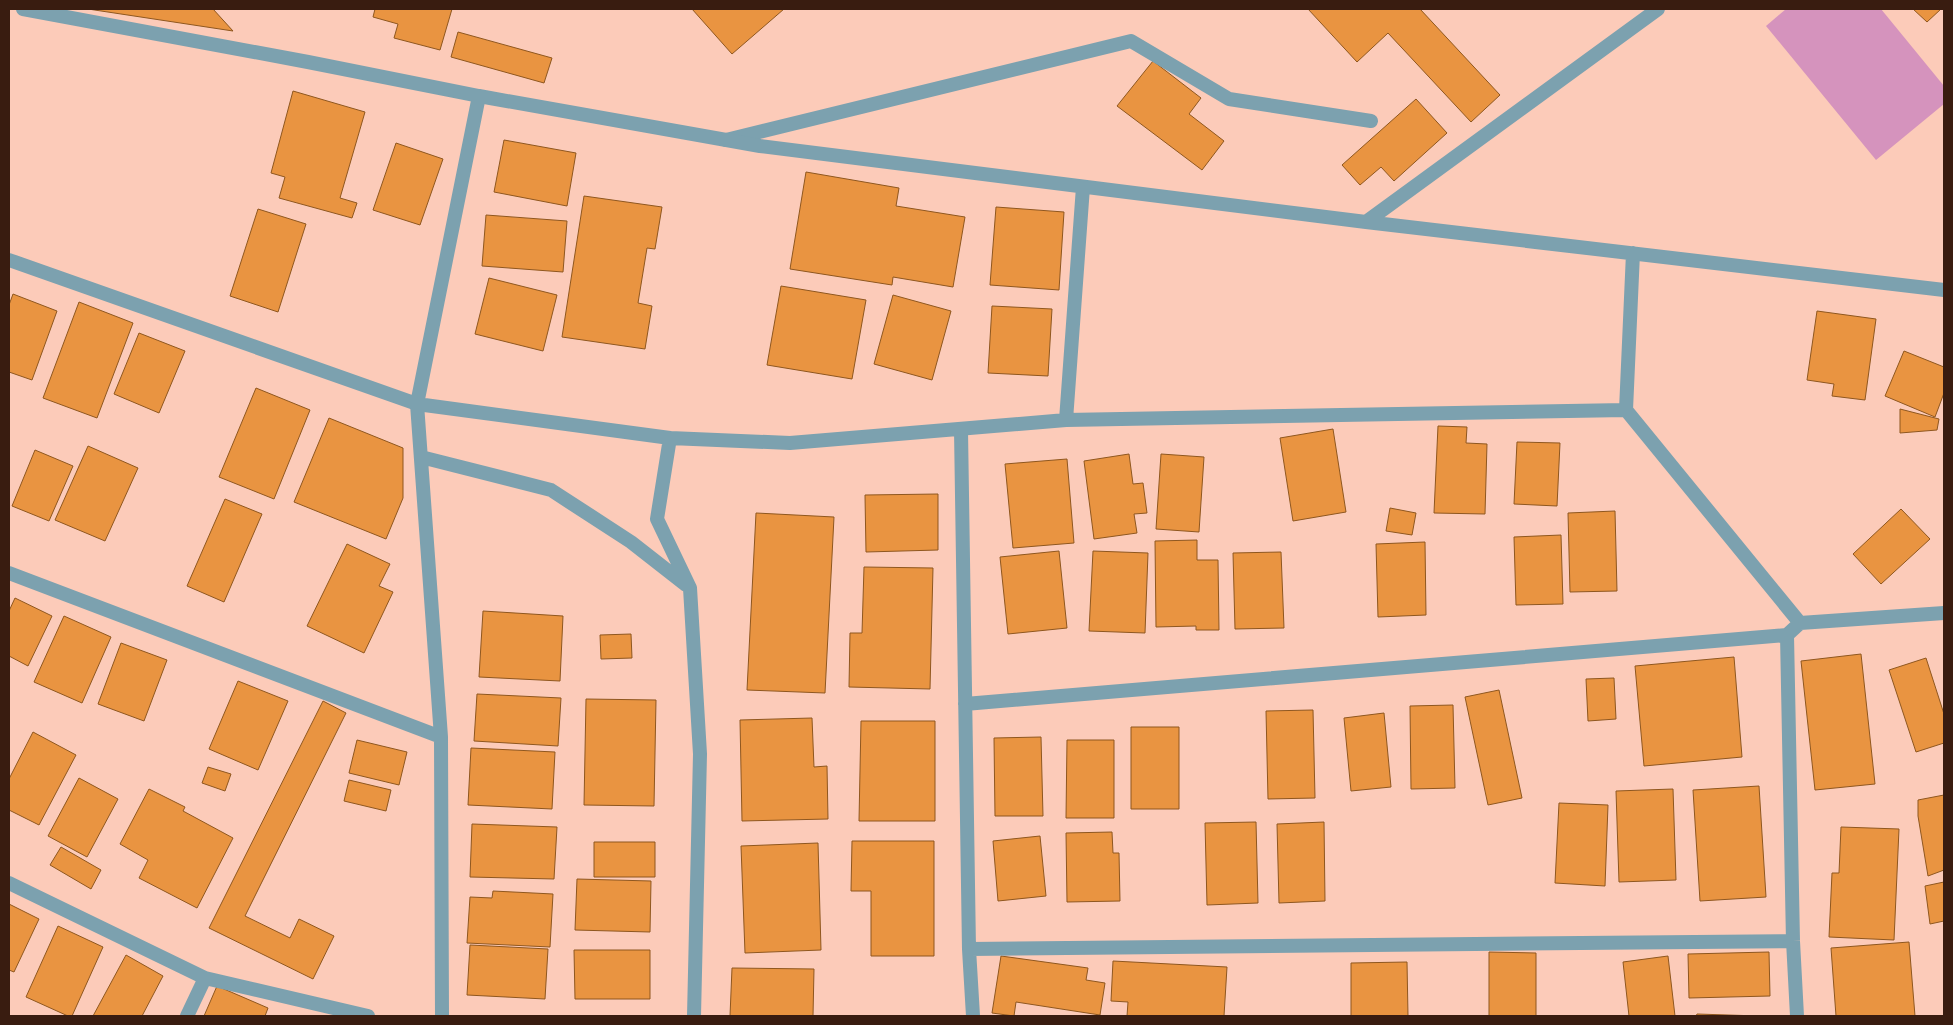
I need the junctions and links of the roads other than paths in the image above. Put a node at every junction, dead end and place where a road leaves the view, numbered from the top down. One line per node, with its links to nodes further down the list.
1 (23, 9): 3 (street)
2 (1658, 9): 7 (street)
3 (479, 96): 5 (street); 11 (street)
4 (1371, 121): 5 (street)
5 (726, 140): 6 (street)
6 (1083, 187): 7 (street); 13 (street)
7 (1366, 222): 8 (street)
8 (1633, 253): 10 (street); 12 (street)
9 (9, 260): 11 (street)
10 (1944, 290)
11 (417, 404): 15 (street); 16 (street)
12 (1626, 410): 13 (street); 20 (street)
13 (1066, 420): 14 (street)
14 (961, 430): 15 (street); 22 (street)
15 (670, 438): 18 (street)
16 (422, 456): 18 (street); 23 (street)
17 (9, 573): 23 (street)
18 (690, 588): 31 (street)
19 (1944, 613): 20 (street)
20 (1800, 623): 21 (street)
21 (1787, 636): 22 (street); 25 (street)
22 (965, 704): 26 (street)
23 (441, 737): 30 (street)
24 (9, 883): 27 (street)
25 (1793, 941): 26 (street); 33 (street)
26 (970, 950): 32 (street)
27 (205, 978): 28 (street); 29 (street)
28 (187, 1016)
29 (368, 1016)
30 (442, 1016)
31 (694, 1016)
32 (973, 1016)
33 (1797, 1016)

